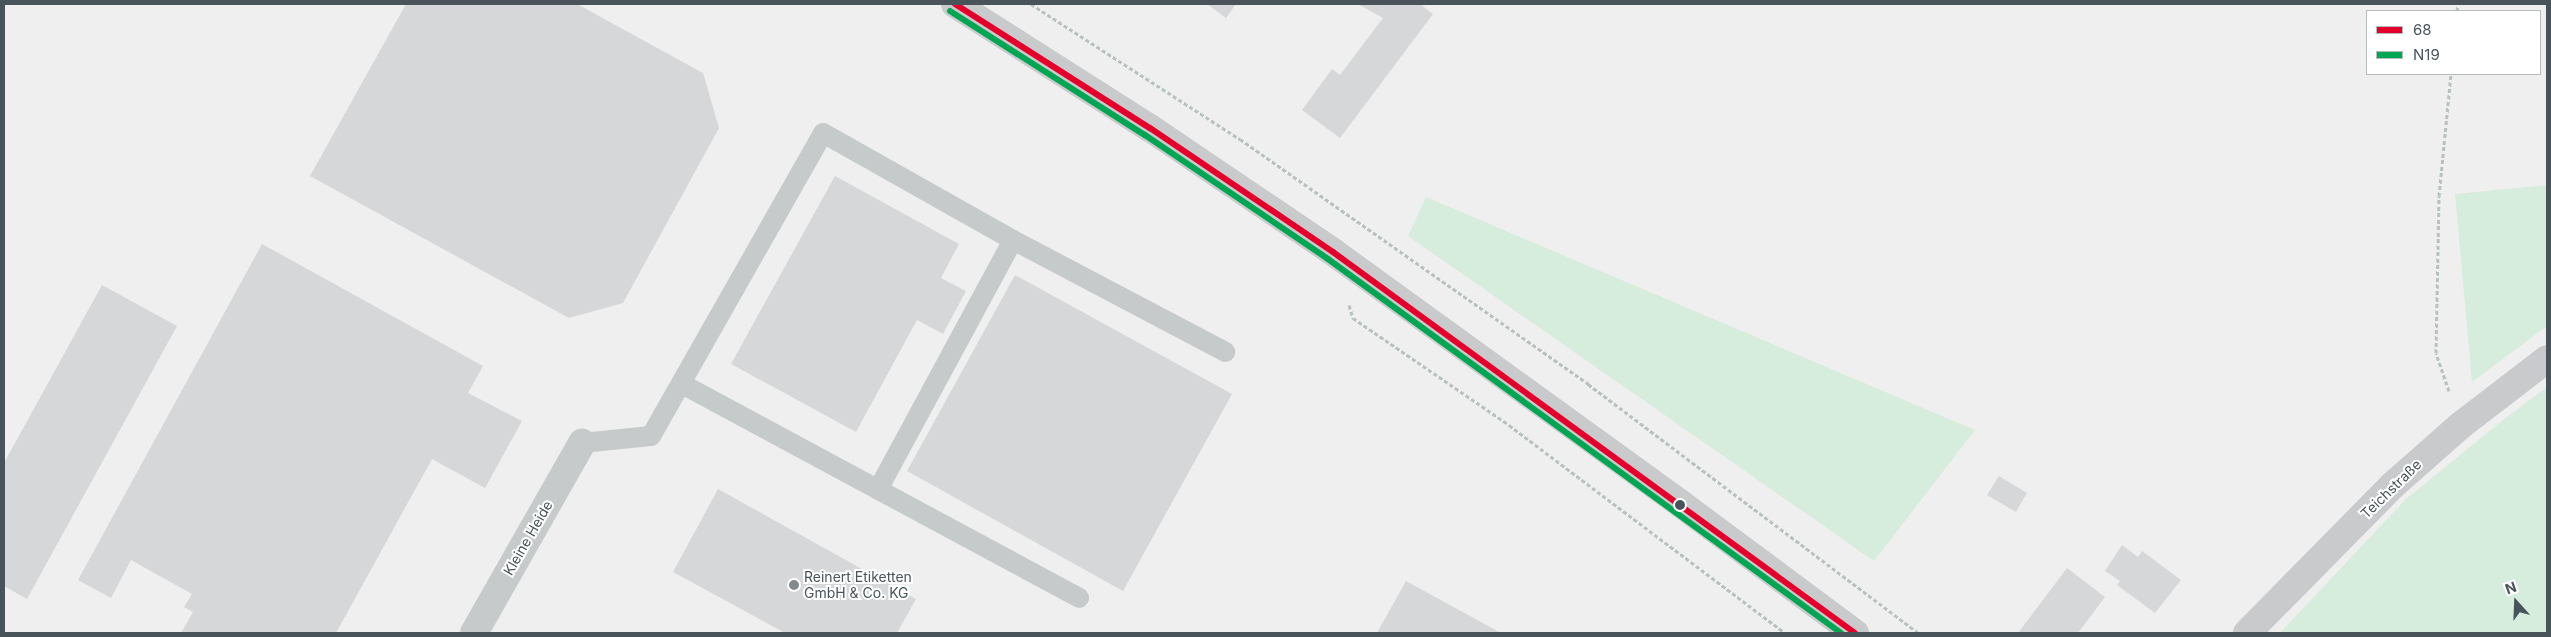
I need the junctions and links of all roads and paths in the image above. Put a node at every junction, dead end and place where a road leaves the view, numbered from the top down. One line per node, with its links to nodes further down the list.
1 (955, 4): 5 (street)
2 (1031, 4): 16 (path)
3 (2451, 75): 9 (path)
4 (1013, 240): 6 (lane); 8 (lane); 11 (lane)
5 (1333, 252): 14 (path); 15 (street)
6 (1225, 352)
7 (2547, 359): 9 (street, Teichstraße)
8 (682, 384): 10 (lane); 11 (lane)
9 (2461, 425): 17 (street, Teichstraße)
10 (582, 443): 13 (street, Kleine Heide)
11 (878, 490): 12 (lane)
12 (1079, 598)
13 (474, 633)
14 (1785, 633)
15 (1855, 633)
16 (1919, 633)
17 (2247, 633)

